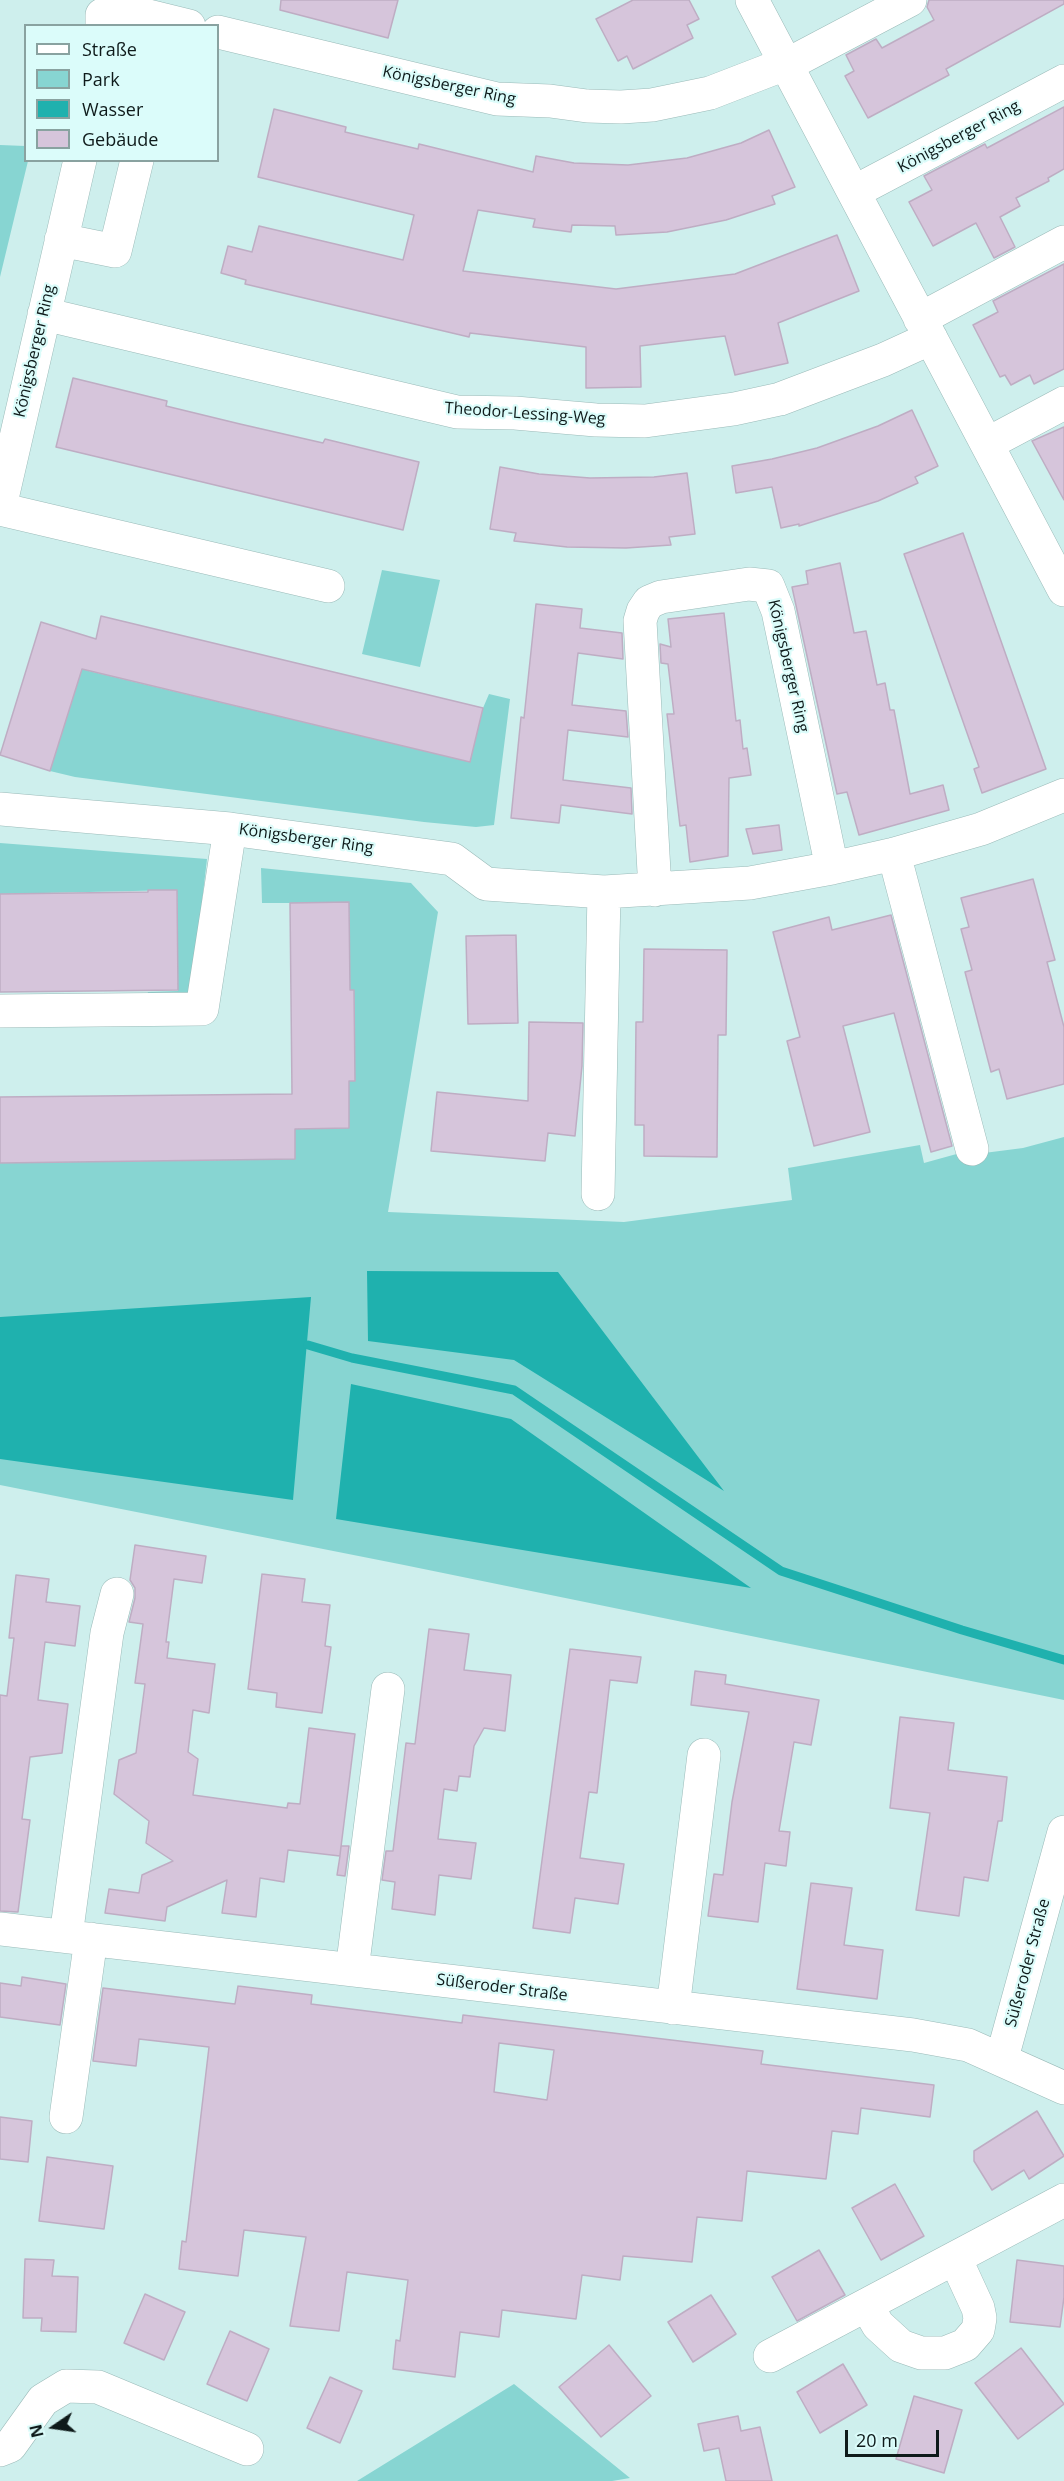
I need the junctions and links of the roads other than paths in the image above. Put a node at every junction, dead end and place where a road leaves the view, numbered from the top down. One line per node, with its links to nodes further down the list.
1 (752, 0): 6 (street)
2 (910, 0): 6 (street, Königsberger Ring)
3 (102, 24): 4 (street)
4 (181, 24)
5 (219, 32): 6 (street, Königsberger Ring)
6 (786, 63): 10 (street)
7 (1064, 81): 10 (street, Königsberger Ring)
8 (80, 162): 11 (street, Königsberger Ring)
9 (137, 162): 11 (street)
10 (854, 192): 14 (street)
11 (61, 240): 13 (street, Königsberger Ring)
12 (1064, 242): 14 (street)
13 (44, 314): 14 (street, Theodor-Lessing-Weg); 17 (street, Königsberger Ring)
14 (926, 328): 16 (street)
15 (1064, 403): 16 (street)
16 (987, 444): 18 (street)
17 (0, 508): 19 (street)
18 (1060, 575)
19 (328, 586)
20 (1064, 795): 23 (street, Königsberger Ring)
21 (0, 809): 22 (street, Königsberger Ring)
22 (230, 829): 26 (street, Königsberger Ring); 27 (street)
23 (894, 854): 24 (street, Königsberger Ring); 28 (street)
24 (832, 868): 25 (street, Königsberger Ring); 25 (street, Königsberger Ring)
25 (655, 890): 26 (street, Königsberger Ring)
26 (604, 892): 29 (street)
27 (0, 1011)
28 (972, 1149)
29 (598, 1194)
30 (117, 1594): 35 (street)
31 (388, 1689): 36 (street)
32 (704, 1755): 37 (street)
33 (1064, 1833): 38 (street, Süßeroder Straße)
34 (0, 1929): 35 (street, Süßeroder Straße)
35 (78, 1938): 36 (street, Süßeroder Straße); 40 (street)
36 (352, 1970): 37 (street, Süßeroder Straße)
37 (673, 2008): 38 (street, Süßeroder Straße)
38 (1002, 2058): 39 (street, Süßeroder Straße)
39 (1064, 2088)
40 (66, 2117)
41 (1064, 2200): 42 (street)
42 (955, 2258): 43 (street); 43 (street)
43 (867, 2306): 44 (street)
44 (770, 2356)
45 (247, 2449): 46 (street)
46 (0, 2450)

